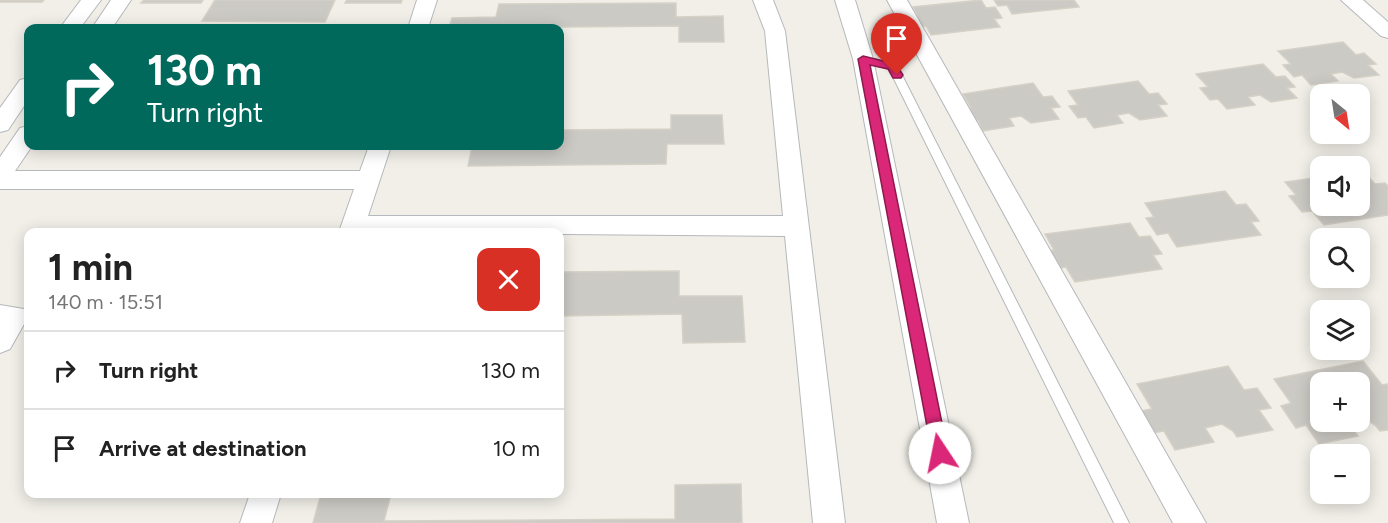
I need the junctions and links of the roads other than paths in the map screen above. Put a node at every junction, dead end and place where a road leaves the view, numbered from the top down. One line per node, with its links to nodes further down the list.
1 (92, 0): 8 (street)
2 (121, 0): 9 (street)
3 (427, 0): 10 (street)
4 (764, 0): 19 (street)
5 (845, 0): 12 (street)
6 (897, 0): 29 (street)
7 (1351, 0): 11 (street)
8 (73, 24)
9 (105, 24)
10 (419, 24)
11 (1388, 32)
12 (863, 59): 27 (street); 28 (lane)
13 (24, 91): 14 (street)
14 (0, 124)
15 (24, 140): 17 (street)
16 (379, 150): 18 (street)
17 (0, 178): 18 (street)
18 (369, 180): 20 (street)
19 (797, 226): 21 (street); 26 (street)
20 (352, 228)
21 (500, 228)
22 (0, 316): 23 (street)
23 (0, 341)
24 (265, 498): 25 (street)
25 (256, 523)
26 (829, 523)
27 (953, 523)
28 (1122, 523)
29 (1190, 523)

